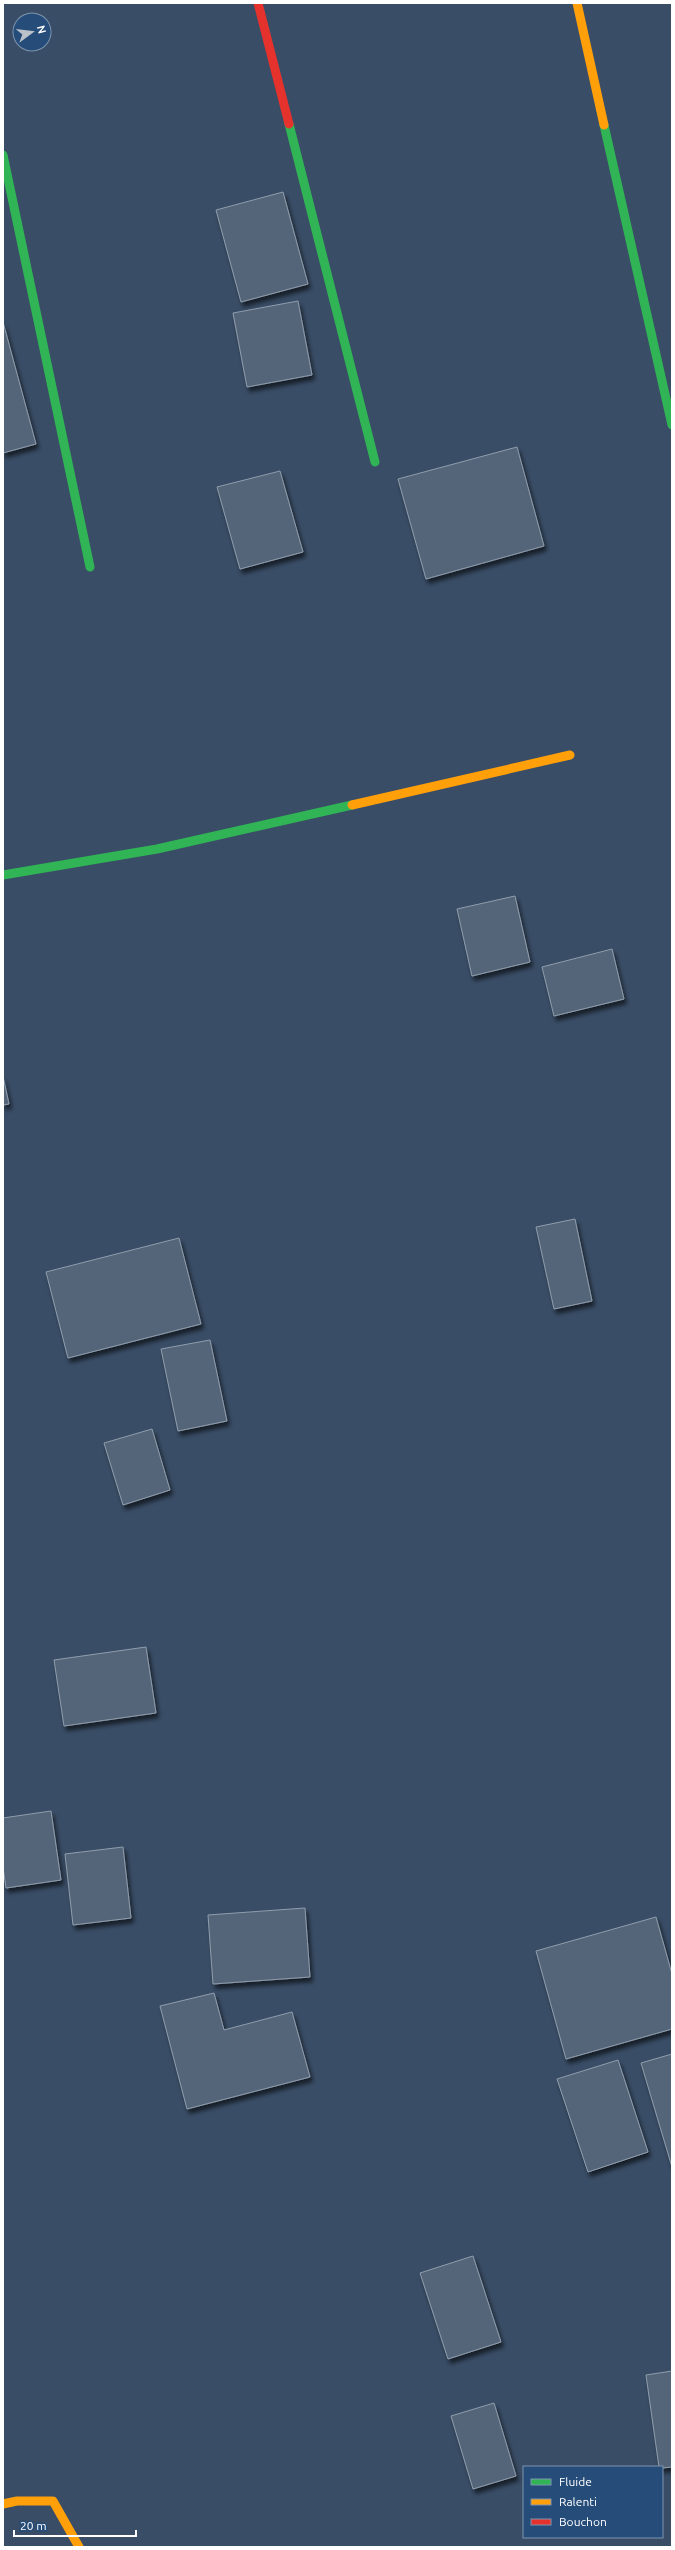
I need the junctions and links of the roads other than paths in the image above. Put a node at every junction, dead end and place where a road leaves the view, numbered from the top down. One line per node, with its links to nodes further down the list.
1 (258, 3): 5 (street)
2 (577, 3): 4 (street)
3 (3, 155): 6 (street)
4 (672, 425)
5 (375, 462)
6 (90, 567)
7 (570, 755): 8 (street)
8 (3, 875)
9 (3, 2504): 10 (street)
10 (79, 2547)

